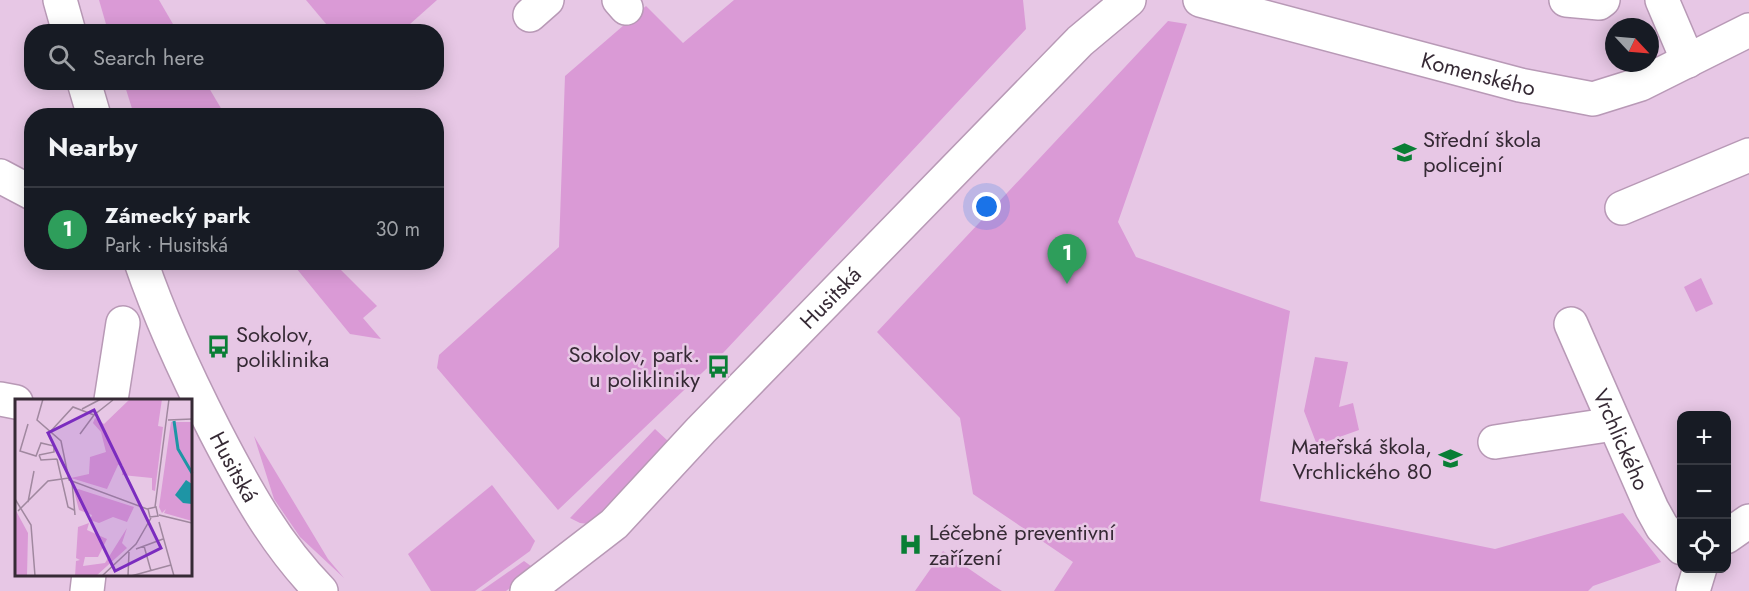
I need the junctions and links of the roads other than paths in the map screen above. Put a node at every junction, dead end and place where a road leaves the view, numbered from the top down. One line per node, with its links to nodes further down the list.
1 (60, 0): 7 (street)
2 (1200, 0): 9 (street, Komenského)
3 (1566, 0): 4 (street)
4 (1602, 0)
5 (1662, 0): 9 (street)
6 (1122, 2): 31 (street, Husitská)
7 (67, 24)
8 (1747, 36): 9 (street, Komenského)
9 (1688, 61)
10 (86, 90): 11 (street)
11 (92, 108)
12 (1749, 154): 15 (street)
13 (0, 176): 14 (street)
14 (24, 189)
15 (1622, 208)
16 (144, 270): 30 (street, Husitská)
17 (123, 323): 20 (street)
18 (1571, 324): 22 (street, Vrchlického)
19 (0, 399): 21 (street)
20 (111, 399)
21 (15, 402)
22 (1614, 424): 23 (street); 26 (street, Vrchlického)
23 (1495, 442)
24 (1749, 521): 25 (street)
25 (1731, 534)
26 (1677, 543)
27 (1698, 573): 32 (street)
28 (89, 576): 29 (street)
29 (87, 591)
30 (321, 591)
31 (527, 591)
32 (1693, 591)

